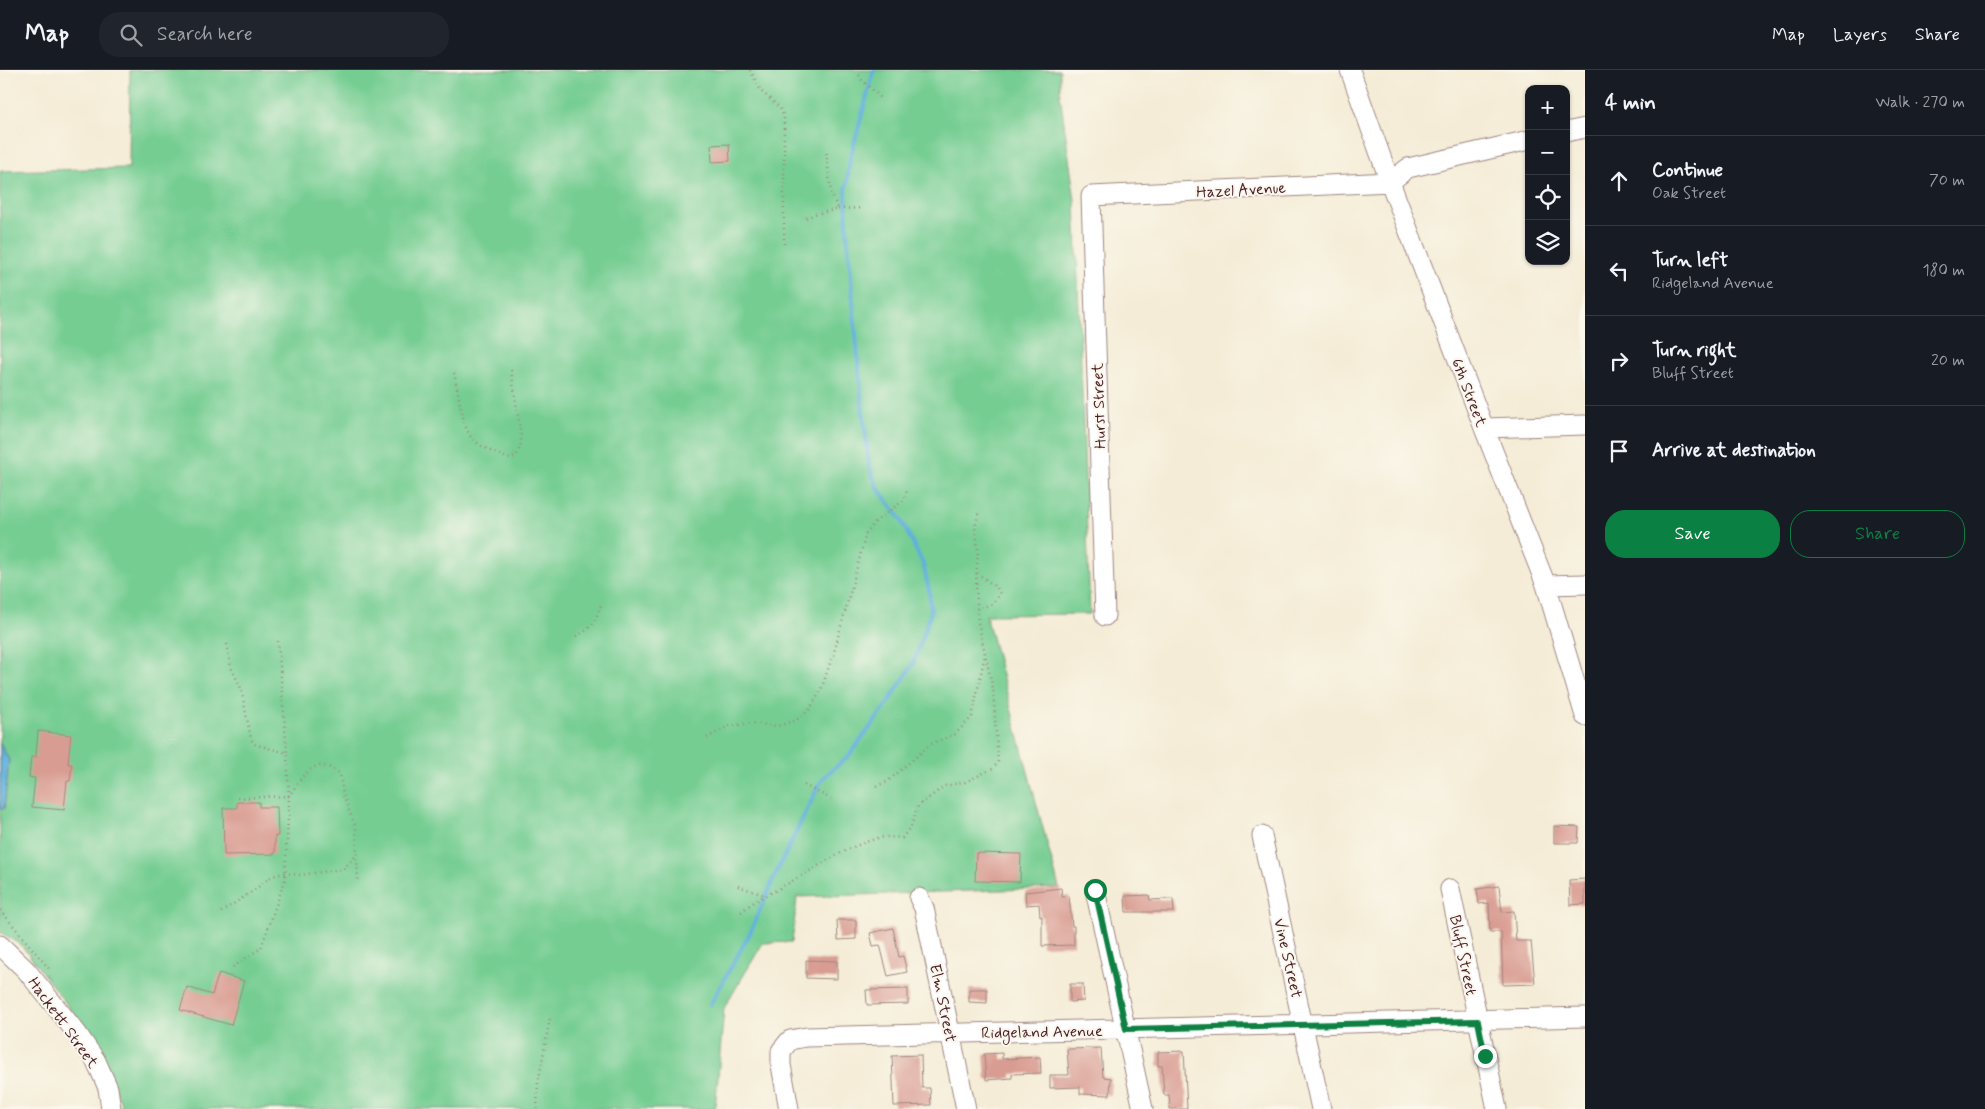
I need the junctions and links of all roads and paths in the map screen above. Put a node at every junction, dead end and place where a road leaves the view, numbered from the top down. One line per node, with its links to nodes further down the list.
1 (750, 70): 14 (path)
2 (1350, 70): 9 (street, 6th Street)
3 (859, 75): 4 (path)
4 (883, 100)
5 (1585, 128): 6 (street)
6 (1570, 131)
7 (1525, 141): 9 (street)
8 (826, 150): 12 (path)
9 (1390, 182): 10 (street, Hazel Avenue); 18 (street, 6th Street)
10 (1092, 196): 26 (street, Hurst Street)
11 (863, 208): 12 (path)
12 (838, 209): 13 (path)
13 (806, 218)
14 (784, 245)
15 (511, 369): 16 (path)
16 (454, 373)
17 (1585, 424): 18 (street)
18 (1484, 428): 23 (street, 6th Street)
19 (907, 490): 32 (path)
20 (979, 511): 21 (path)
21 (977, 573): 25 (path); 25 (path)
22 (1585, 584): 23 (street)
23 (1546, 585): 31 (street, 6th Street)
24 (601, 606): 27 (path)
25 (977, 609): 30 (path)
26 (1105, 616)
27 (576, 636)
28 (278, 640): 33 (path)
29 (227, 644): 33 (path)
30 (985, 652): 35 (path); 46 (path)
31 (1585, 716)
32 (707, 738)
33 (287, 753): 36 (path)
34 (804, 785): 38 (path)
35 (876, 786)
36 (289, 796): 37 (path); 40 (path); 41 (path)
37 (238, 798)
38 (830, 800)
39 (1262, 836): 57 (street, Vine Street)
40 (358, 854): 41 (path); 42 (path)
41 (285, 873): 49 (path); 52 (path)
42 (358, 884)
43 (738, 886): 46 (path)
44 (1450, 889): 56 (street, Bluff Street)
45 (1095, 890): 58 (street)
46 (764, 895): 50 (path)
47 (919, 898): 59 (street, Elm Street)
48 (0, 910): 53 (path)
49 (220, 912)
50 (741, 912)
51 (0, 945): 60 (street, Hackett Street)
52 (233, 968)
53 (51, 971)
54 (1585, 1017): 56 (street, Ridgeland Avenue)
55 (550, 1018): 61 (path)
56 (1478, 1021): 57 (street, Ridgeland Avenue); 66 (street, Bluff Street)
57 (1304, 1024): 58 (street, Ridgeland Avenue); 65 (street, Vine Street)
58 (1126, 1029): 59 (street, Ridgeland Avenue); 64 (street)
59 (950, 1033): 62 (street, Ridgeland Avenue); 63 (street, Elm Street)
60 (110, 1109)
61 (536, 1109)
62 (789, 1109)
63 (966, 1109)
64 (1143, 1109)
65 (1321, 1109)
66 (1497, 1109)

